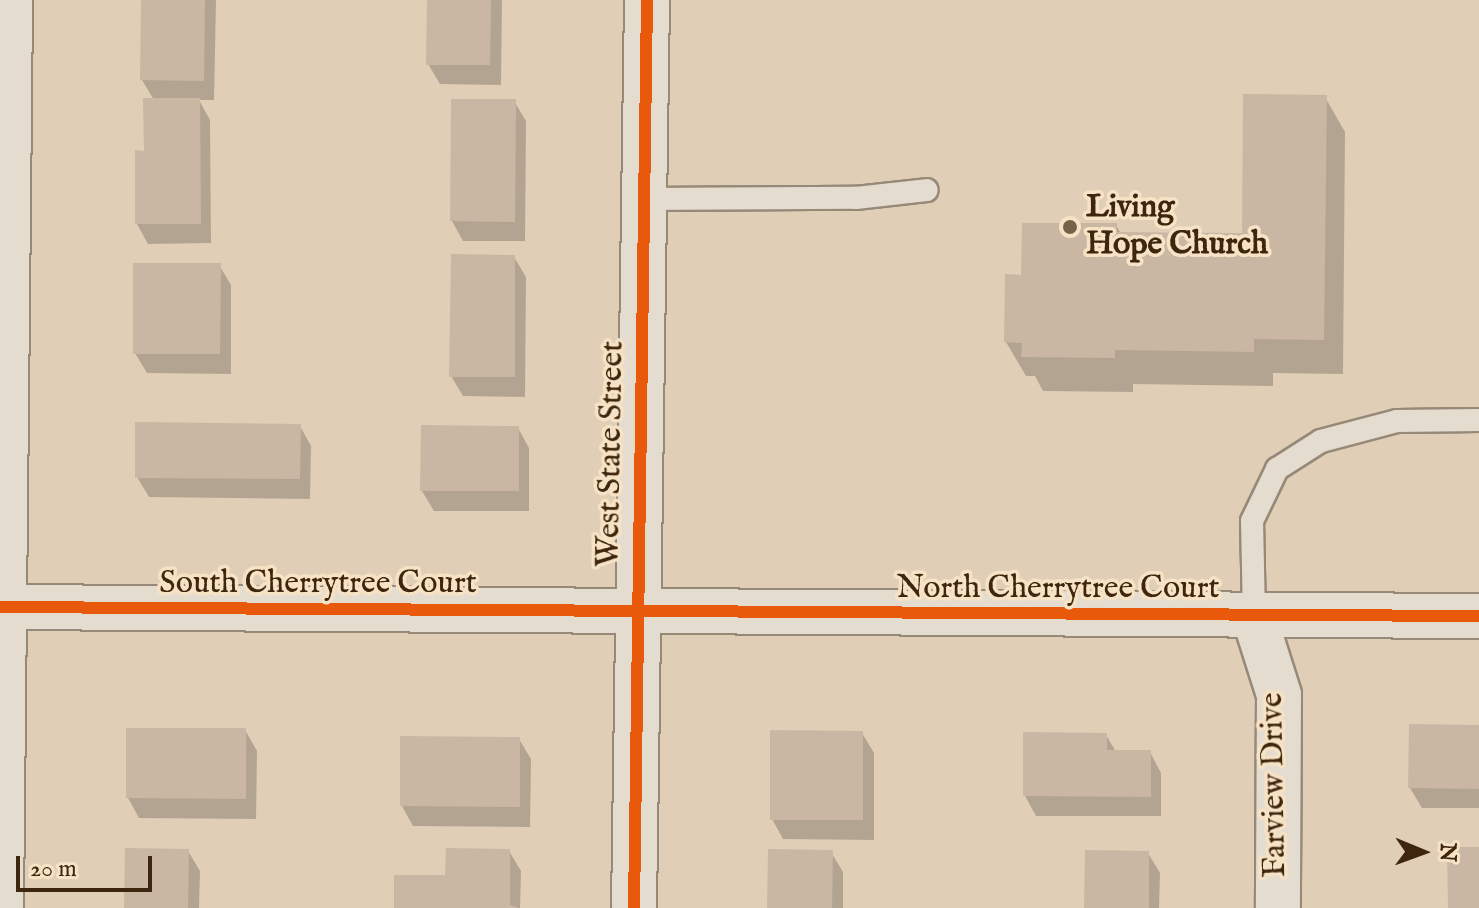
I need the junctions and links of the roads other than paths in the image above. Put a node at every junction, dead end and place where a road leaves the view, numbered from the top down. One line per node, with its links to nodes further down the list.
1 (10, 0): 6 (street)
2 (647, 0): 4 (street, West State Street)
3 (927, 190): 4 (lane)
4 (641, 199): 7 (street, West State Street)
5 (1479, 420): 8 (lane)
6 (1, 607): 7 (street, South Cherrytree Court); 10 (street)
7 (636, 612): 8 (street, North Cherrytree Court); 11 (street, West State Street)
8 (1254, 616): 9 (street, North Cherrytree Court); 12 (street, Farview Drive)
9 (1479, 616)
10 (1, 908)
11 (634, 908)
12 (1278, 908)

